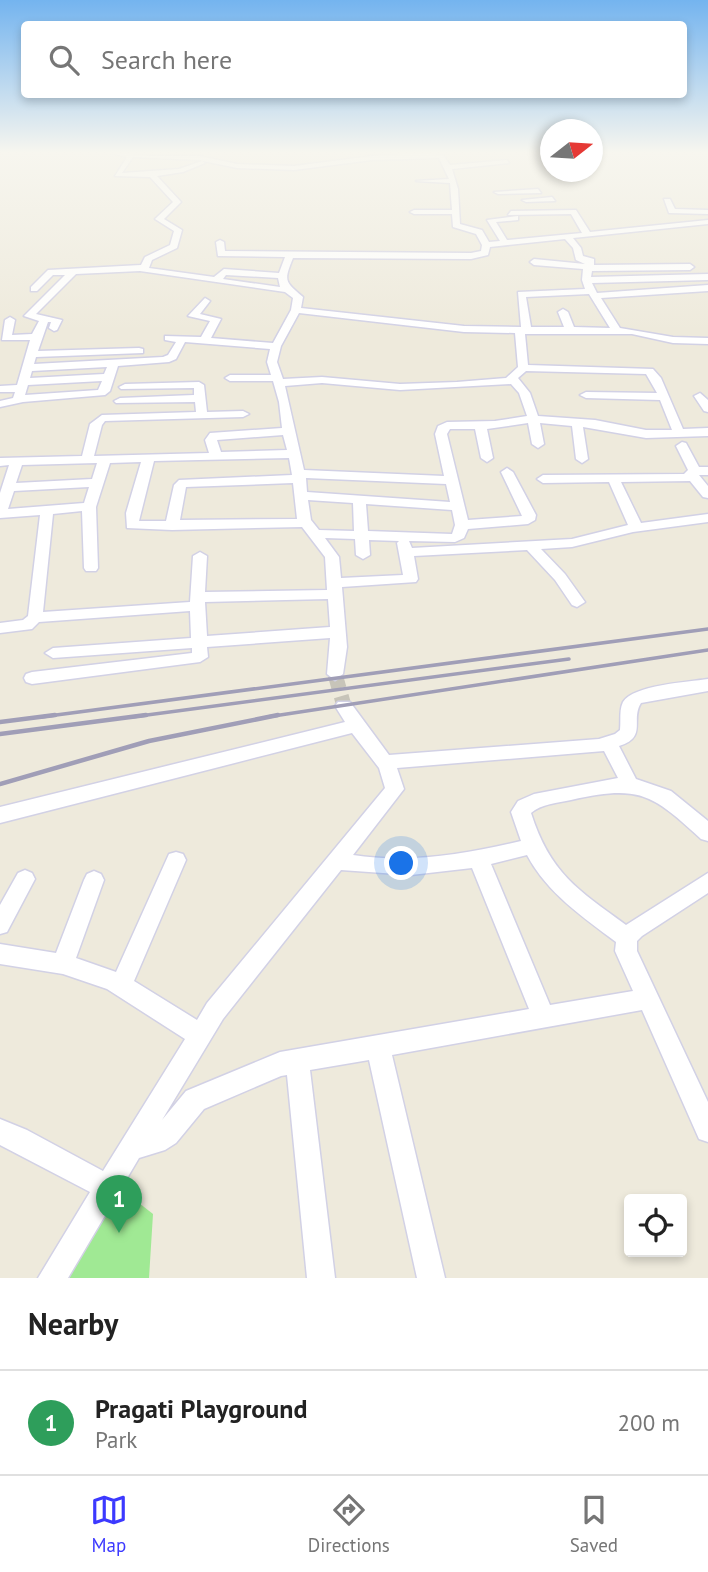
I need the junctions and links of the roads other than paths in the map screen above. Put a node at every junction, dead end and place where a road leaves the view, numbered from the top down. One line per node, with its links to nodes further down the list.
1 (167, 212): 24 (street)
2 (414, 212): 3 (street)
3 (419, 212)
4 (457, 212): 17 (street)
5 (511, 212): 6 (street); 14 (street); 16 (street)
6 (534, 212): 9 (street)
7 (708, 222): 9 (street)
8 (547, 230): 11 (street)
9 (587, 234): 10 (street)
10 (567, 236): 11 (street); 25 (street)
11 (555, 237): 14 (street)
12 (243, 240): 18 (street)
13 (266, 240): 20 (street)
14 (534, 240): 16 (street)
15 (220, 242): 18 (street)
16 (505, 243): 17 (street)
17 (486, 245): 21 (street)
18 (244, 254): 19 (street)
19 (256, 254): 20 (street); 27 (street)
20 (267, 254): 21 (street)
21 (291, 254): 28 (street)
22 (534, 262): 25 (street)
23 (708, 267): 25 (street)
24 (143, 268): 26 (street); 31 (street)
25 (588, 268): 30 (street)
26 (70, 272): 33 (street); 39 (street)
27 (252, 274): 28 (street); 31 (street)
28 (282, 276): 34 (street)
29 (708, 277): 30 (street)
30 (586, 280): 35 (street)
31 (216, 281): 34 (street)
32 (708, 288): 35 (street)
33 (34, 289)
34 (284, 290): 37 (street)
35 (594, 293): 43 (street); 45 (street)
36 (205, 301): 49 (street)
37 (296, 310): 43 (street); 51 (street)
38 (562, 312): 44 (street)
39 (29, 316): 40 (street); 41 (street)
40 (45, 318): 42 (street); 46 (street)
41 (5, 321): 46 (street)
42 (54, 328)
43 (523, 331): 44 (street); 56 (street)
44 (570, 331): 45 (street)
45 (617, 331): 50 (street)
46 (36, 337): 52 (street)
47 (169, 338): 48 (street)
48 (182, 339): 49 (street); 53 (street)
49 (205, 340): 51 (street)
50 (708, 341)
51 (276, 346): 60 (street)
52 (31, 354): 53 (street); 55 (street)
53 (134, 362): 54 (street); 61 (street)
54 (113, 364): 55 (street); 57 (street)
55 (27, 368): 63 (street)
56 (523, 368): 59 (street); 66 (street)
57 (109, 377): 63 (street); 63 (street)
58 (230, 378): 60 (street)
59 (513, 379): 60 (street); 74 (street)
60 (278, 380): 77 (street)
61 (125, 387): 67 (street); 68 (street)
62 (0, 389): 63 (street)
63 (21, 390): 69 (street)
64 (586, 395): 66 (street)
65 (700, 396): 70 (street)
66 (663, 397): 79 (street)
67 (202, 398): 68 (street); 72 (street)
68 (120, 401): 73 (street)
69 (0, 404)
70 (708, 409)
71 (243, 414): 72 (street)
72 (202, 415): 73 (street)
73 (115, 416): 87 (street)
74 (533, 419): 75 (street); 76 (street); 80 (street)
75 (577, 422): 79 (street); 88 (street)
76 (480, 425): 86 (street); 96 (street)
77 (288, 431): 82 (street); 83 (street)
78 (708, 432): 79 (street)
79 (681, 439): 92 (street)
80 (538, 444)
81 (258, 454): 82 (street); 83 (street); 95 (street)
82 (293, 454): 93 (street)
83 (219, 455): 84 (street); 98 (street)
84 (149, 457): 85 (street); 110 (street)
85 (106, 458): 87 (street); 99 (street)
86 (487, 458)
87 (87, 459): 89 (street)
88 (582, 459)
89 (17, 461): 90 (street); 100 (street)
90 (0, 462)
91 (507, 472): 109 (street)
92 (698, 472): 97 (street); 101 (street)
93 (299, 476): 95 (street); 96 (street); 102 (street)
94 (543, 479): 97 (street)
95 (255, 480): 98 (street)
96 (452, 480): 104 (street)
97 (614, 480): 111 (street)
98 (217, 481): 110 (street)
99 (97, 483): 100 (street); 105 (street)
100 (8, 487): 107 (street)
101 (708, 494)
102 (302, 496): 103 (street); 112 (street)
103 (359, 500): 104 (street); 113 (street)
104 (458, 506): 109 (street)
105 (89, 507): 106 (street); 119 (street)
106 (47, 510): 107 (street); 123 (street)
107 (0, 513)
108 (708, 518): 111 (street)
109 (462, 525): 114 (street)
110 (172, 526): 112 (street)
111 (633, 528): 115 (street)
112 (309, 529): 113 (street); 120 (street)
113 (360, 535): 114 (street); 117 (street)
114 (402, 537): 116 (street)
115 (531, 546): 116 (street); 122 (street)
116 (407, 552): 120 (street)
117 (363, 555)
118 (201, 556): 121 (street)
119 (91, 568)
120 (336, 588): 121 (street); 125 (street)
121 (197, 602): 123 (street); 126 (street)
122 (577, 602)
123 (35, 617): 124 (street)
124 (0, 628)
125 (337, 632): 126 (street); 128 (street)
126 (200, 644): 127 (street); 129 (street)
127 (53, 653)
128 (335, 674)
129 (32, 678)
130 (708, 685): 131 (street)
131 (608, 743): 132 (street); 133 (street)
132 (387, 762): 134 (street); 139 (street)
133 (631, 786): 135 (street); 136 (street)
134 (0, 815)
135 (708, 833)
136 (533, 846): 138 (street); 144 (street)
137 (176, 860): 147 (street)
138 (479, 860): 139 (street); 149 (street)
139 (336, 861): 150 (street)
140 (25, 879): 143 (street)
141 (94, 880): 146 (street)
142 (708, 881): 144 (street)
143 (0, 925)
144 (627, 938): 148 (street)
145 (0, 954): 146 (street)
146 (63, 964): 147 (street)
147 (121, 986): 150 (street)
148 (646, 999): 149 (street); 153 (street)
149 (543, 1016): 151 (street)
150 (200, 1035): 155 (street)
151 (378, 1045): 152 (street); 159 (street)
152 (297, 1060): 155 (street); 158 (street)
153 (708, 1130)
154 (0, 1132): 156 (street)
155 (131, 1148): 156 (street)
156 (107, 1187): 157 (street)
157 (52, 1278)
158 (321, 1278)
159 (431, 1278)

